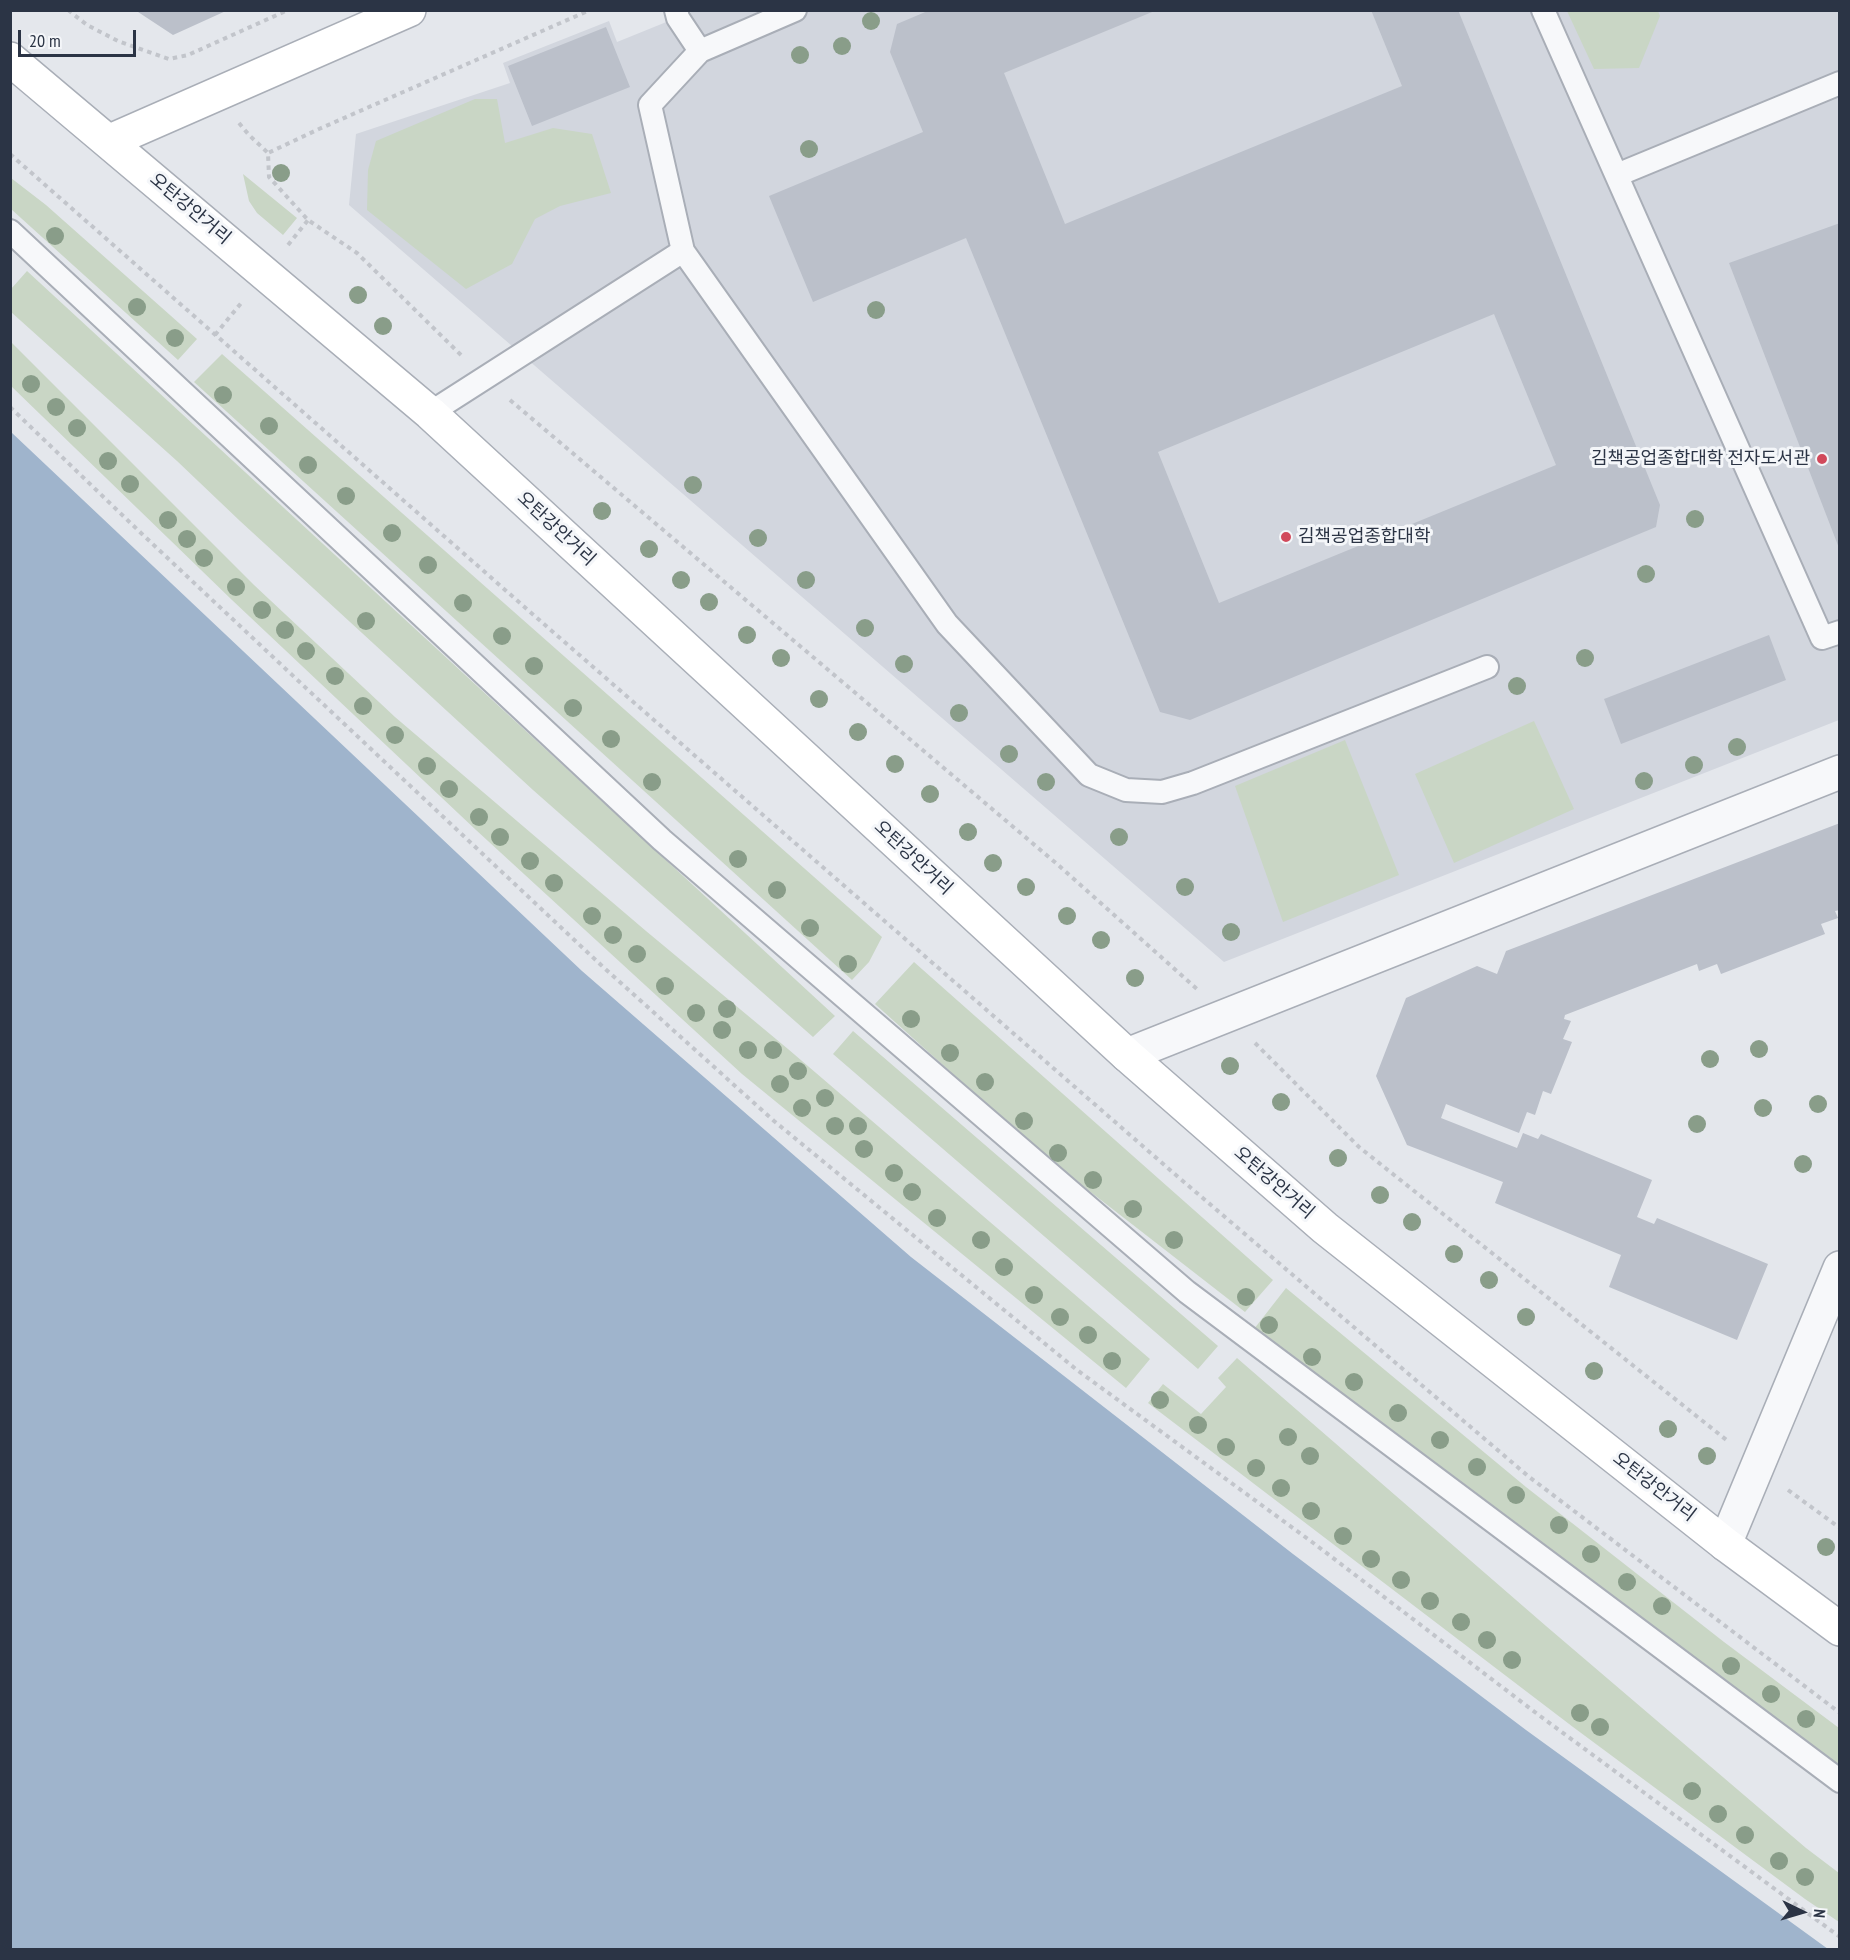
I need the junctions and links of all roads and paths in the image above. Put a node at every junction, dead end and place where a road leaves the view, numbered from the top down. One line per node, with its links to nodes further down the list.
1 (68, 10): 2 (path)
2 (288, 10)
3 (409, 10): 11 (main road)
4 (590, 10): 16 (path)
5 (676, 10): 8 (lane)
6 (795, 10): 8 (lane)
7 (1543, 10): 13 (lane)
8 (700, 51): 15 (lane)
9 (10, 59): 11 (main road, 오탄강안거리)
10 (1839, 83): 13 (lane)
11 (110, 141): 18 (main road, 오탄강안거리)
12 (10, 154): 29 (path)
13 (1617, 175): 19 (lane)
14 (10, 231): 30 (lane)
15 (683, 251): 16 (lane); 20 (lane)
16 (483, 378): 18 (lane); 22 (path)
17 (10, 407): 31 (path)
18 (430, 413): 23 (main road, 오탄강안거리)
19 (1839, 632)
20 (1487, 667)
21 (1839, 772): 22 (street)
22 (1227, 1015): 23 (street); 25 (path)
23 (1127, 1055): 27 (main road, 오탄강안거리)
24 (1839, 1268): 25 (street)
25 (1758, 1465): 26 (path); 27 (street)
26 (1839, 1528)
27 (1725, 1544): 28 (main road, 오탄강안거리)
28 (1839, 1629)
29 (1839, 1713)
30 (1839, 1781)
31 (1839, 1938)

